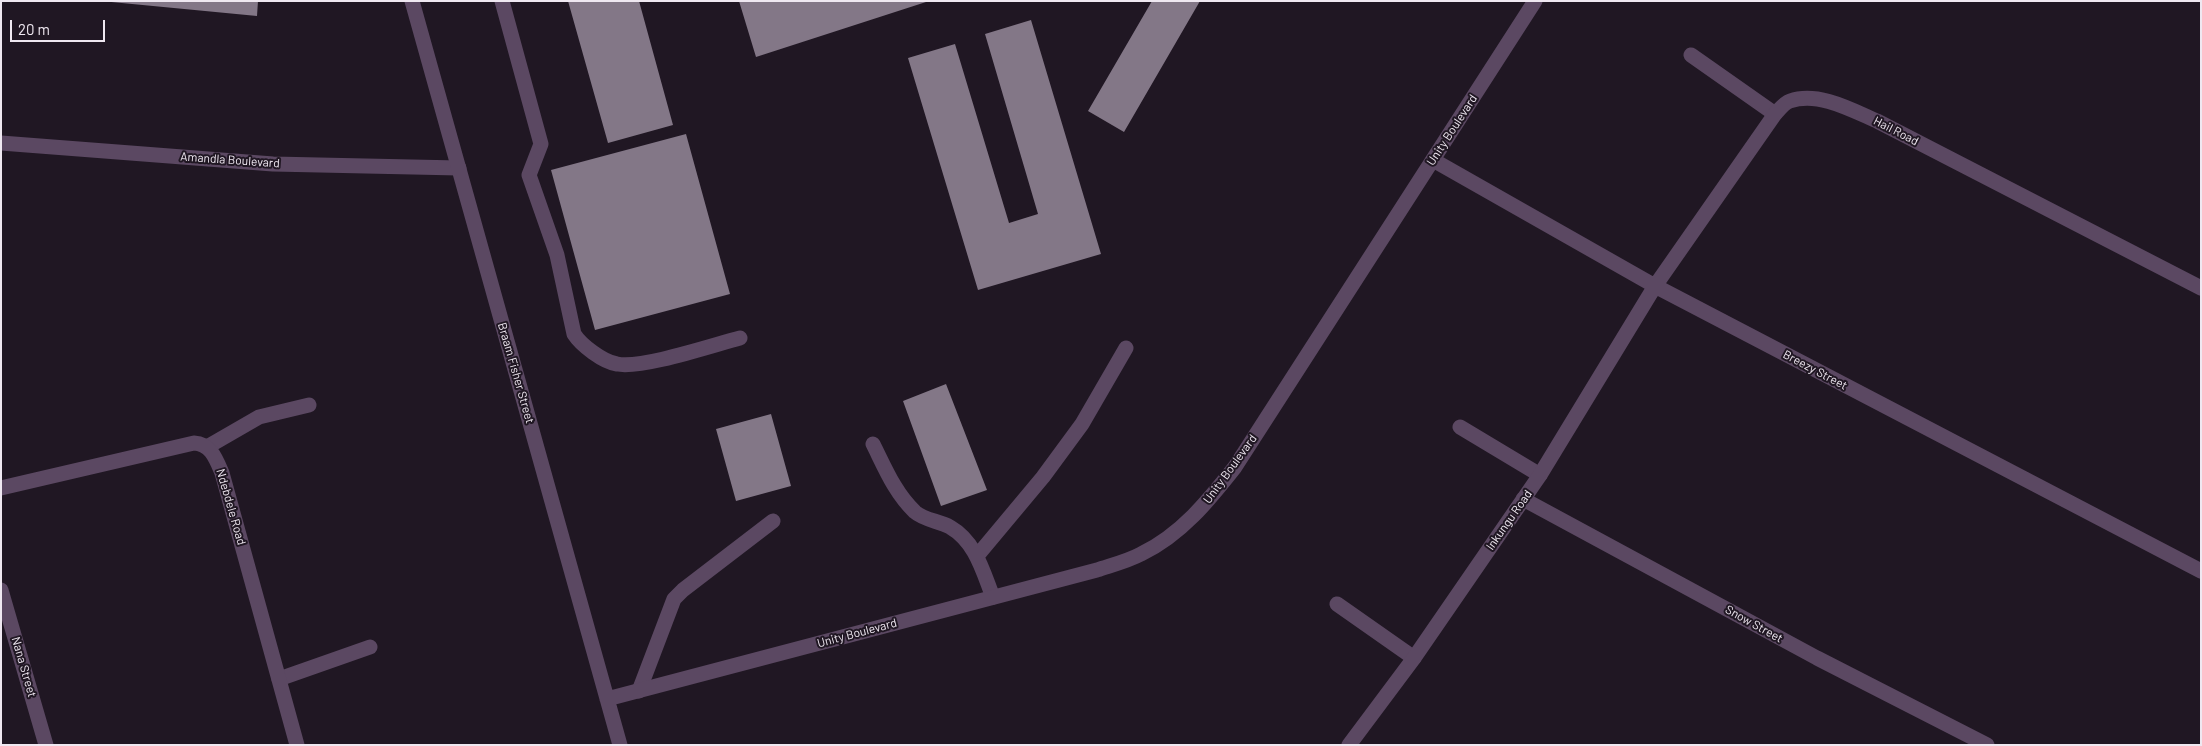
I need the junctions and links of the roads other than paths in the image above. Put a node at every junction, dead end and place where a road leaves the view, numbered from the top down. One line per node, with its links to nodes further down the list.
1 (412, 1): 8 (street, Braam Fisher Street)
2 (502, 1): 11 (street)
3 (1535, 1): 7 (street, Unity Boulevard)
4 (1691, 55): 5 (street)
5 (1775, 114): 9 (street, Hail Road); 10 (street, Hail Road)
6 (1, 143): 8 (street, Amandla Boulevard)
7 (1433, 160): 9 (street, Breezy Street); 24 (street, Unity Boulevard)
8 (459, 168): 30 (street, Braam Fisher Street)
9 (1655, 286): 17 (street, Inkungu Road); 22 (street, Breezy Street)
10 (2201, 288)
11 (740, 338)
12 (1126, 348): 21 (street)
13 (309, 405): 16 (street)
14 (1460, 427): 17 (street)
15 (873, 444): 21 (street)
16 (206, 446): 18 (street); 28 (street, Ndebdele Road)
17 (1540, 475): 19 (street, Inkungu Road)
18 (1, 488)
19 (1523, 499): 27 (street, Inkungu Road); 35 (street, Snow Street)
20 (773, 520): 29 (street)
21 (977, 556): 24 (street)
22 (2201, 572)
23 (1, 590): 31 (street, Nana Street)
24 (993, 598): 29 (street, Unity Boulevard)
25 (1337, 604): 27 (street)
26 (370, 647): 28 (street)
27 (1414, 658): 34 (street, Inkungu Road)
28 (279, 679): 32 (street, Ndebdele Road)
29 (639, 691): 30 (street, Unity Boulevard)
30 (607, 699): 33 (street, Braam Fisher Street)
31 (46, 745)
32 (297, 745)
33 (620, 745)
34 (1349, 745)
35 (1987, 745)

